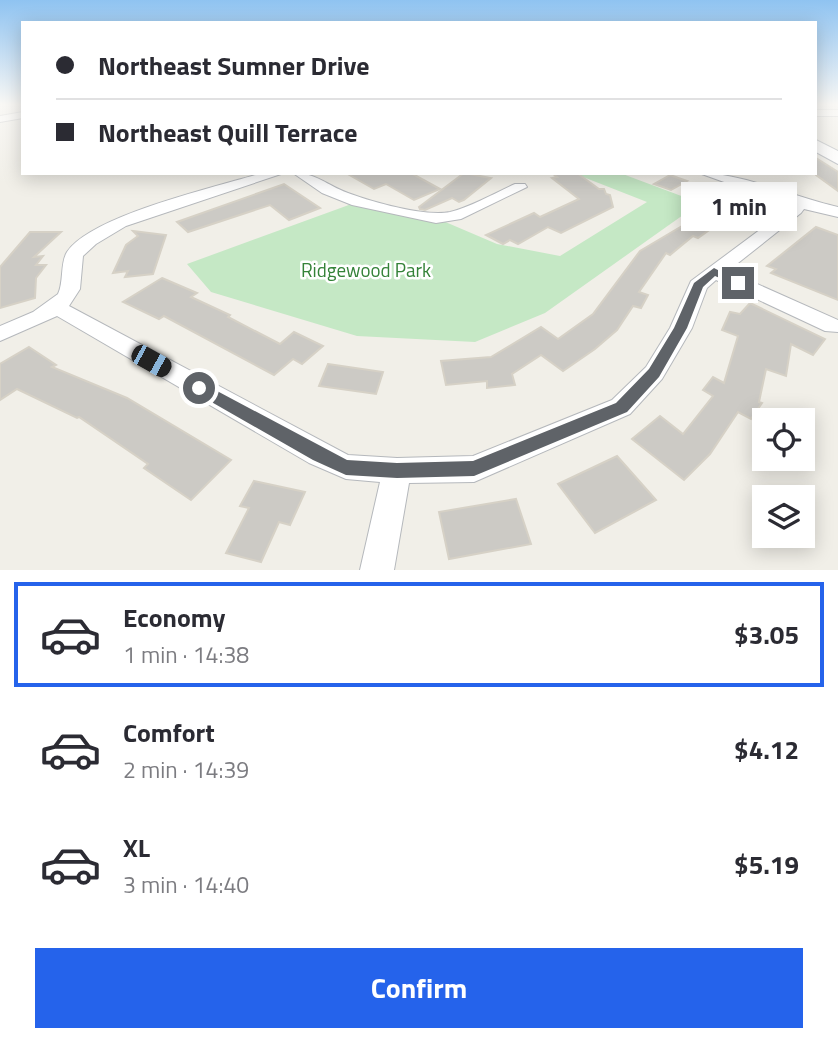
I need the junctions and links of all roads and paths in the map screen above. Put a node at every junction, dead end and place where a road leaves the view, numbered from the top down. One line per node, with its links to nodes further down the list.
1 (817, 146): 2 (street)
2 (838, 159)
3 (271, 175): 10 (street)
4 (303, 175): 6 (street)
5 (712, 175): 7 (street)
6 (520, 187)
7 (795, 202): 8 (street); 9 (street)
8 (838, 212)
9 (714, 272): 11 (street); 13 (street)
10 (56, 307): 12 (street); 13 (street)
11 (833, 327)
12 (0, 334)
13 (397, 471): 14 (street)
14 (377, 569)

